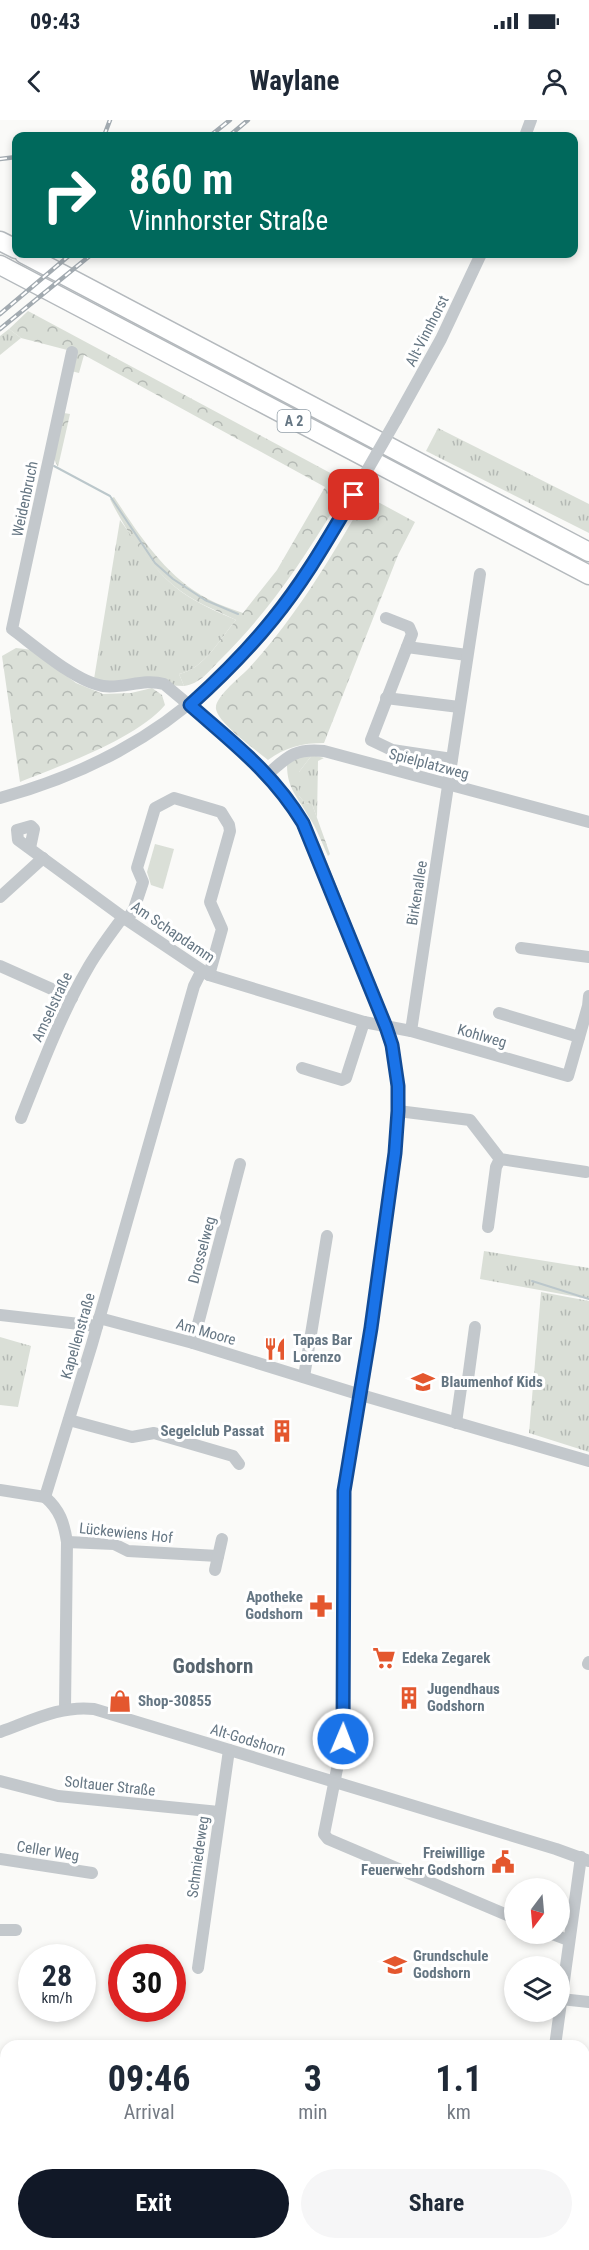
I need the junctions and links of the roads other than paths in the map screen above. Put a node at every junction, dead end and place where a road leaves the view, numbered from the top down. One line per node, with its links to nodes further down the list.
1 (32, 258): 5 (highway, A 2)
2 (479, 258): 12 (street, Alt-Vinnhorst, bridge)
3 (0, 265): 7 (highway, A 2)
4 (72, 352): 12 (street, Weidenbruch)
5 (589, 552)
6 (480, 574): 10 (street, Birkenallee)
7 (589, 575)
8 (386, 618): 9 (street)
9 (407, 647): 10 (street); 11 (street)
10 (467, 655): 13 (street, Birkenallee)
11 (386, 698): 13 (street); 14 (street)
12 (190, 705): 15 (street); 17 (street, Alt-Vinnhorst)
13 (459, 707): 14 (street, Birkenallee)
14 (452, 759): 16 (street, Birkenallee)
15 (268, 774): 16 (street, Spielplatzweg); 31 (street)
16 (448, 785): 18 (street, Spielplatzweg); 32 (street, Birkenallee)
17 (0, 798)
18 (589, 822)
19 (30, 848): 20 (street, Am Schapdamm)
20 (43, 858): 21 (street); 22 (street, Am Schapdamm)
21 (0, 897)
22 (125, 918): 26 (street, Am Schapdamm); 26 (street, Amselstraße); 28 (street, Amselstraße)
23 (520, 948): 24 (street)
24 (589, 957)
25 (0, 966): 28 (street)
26 (205, 974): 30 (street, Am Schapdamm); 43 (street, Kapellenstraße)
27 (589, 996): 33 (street)
28 (72, 998): 36 (street, Amselstraße)
29 (499, 1013): 33 (street)
30 (364, 1022): 31 (street, Am Schapdamm); 34 (street)
31 (386, 1027): 32 (street, Kohlweg); 35 (street)
32 (411, 1031): 33 (street, Kohlweg)
33 (579, 1037)
34 (302, 1068)
35 (398, 1111): 37 (street); 47 (street)
36 (21, 1118)
37 (500, 1159): 39 (street); 40 (street)
38 (240, 1164): 45 (street, Drosselweg)
39 (586, 1172)
40 (488, 1227)
41 (327, 1236): 46 (street)
42 (0, 1315): 43 (street, Am Moore)
43 (98, 1322): 45 (street, Am Moore); 48 (street, Kapellenstraße)
44 (475, 1327): 49 (street)
45 (194, 1343): 46 (street, Am Moore)
46 (304, 1377): 47 (street, Am Moore)
47 (361, 1395): 49 (street, Am Moore); 61 (street)
48 (69, 1420): 51 (street); 53 (street, Kapellenstraße)
49 (456, 1423): 50 (street, Am Moore)
50 (589, 1461)
51 (239, 1464)
52 (0, 1490): 53 (street)
53 (45, 1497): 55 (street)
54 (222, 1539): 56 (street)
55 (67, 1542): 56 (street, Lückewiens Hof); 58 (street)
56 (218, 1556): 57 (street)
57 (215, 1570)
58 (65, 1709): 59 (street, Alt-Godshorn); 60 (street, Alt-Godshorn)
59 (0, 1732)
60 (229, 1750): 61 (street, Alt-Godshorn); 63 (street, Schmiedeweg)
61 (334, 1781): 65 (street, Alt-Godshorn); 67 (street)
62 (1, 1785): 63 (street, Soltauer Straße)
63 (219, 1812): 71 (street, Schmiedeweg)
64 (0, 1859): 66 (street, Celler Weg)
65 (585, 1859): 70 (street)
66 (92, 1872)
67 (504, 1914)
68 (0, 1930): 69 (street)
69 (16, 1930)
70 (570, 1930)
71 (198, 1968)
72 (570, 2000): 73 (street)
73 (589, 2002)
74 (558, 2022): 75 (street)
75 (556, 2040)

